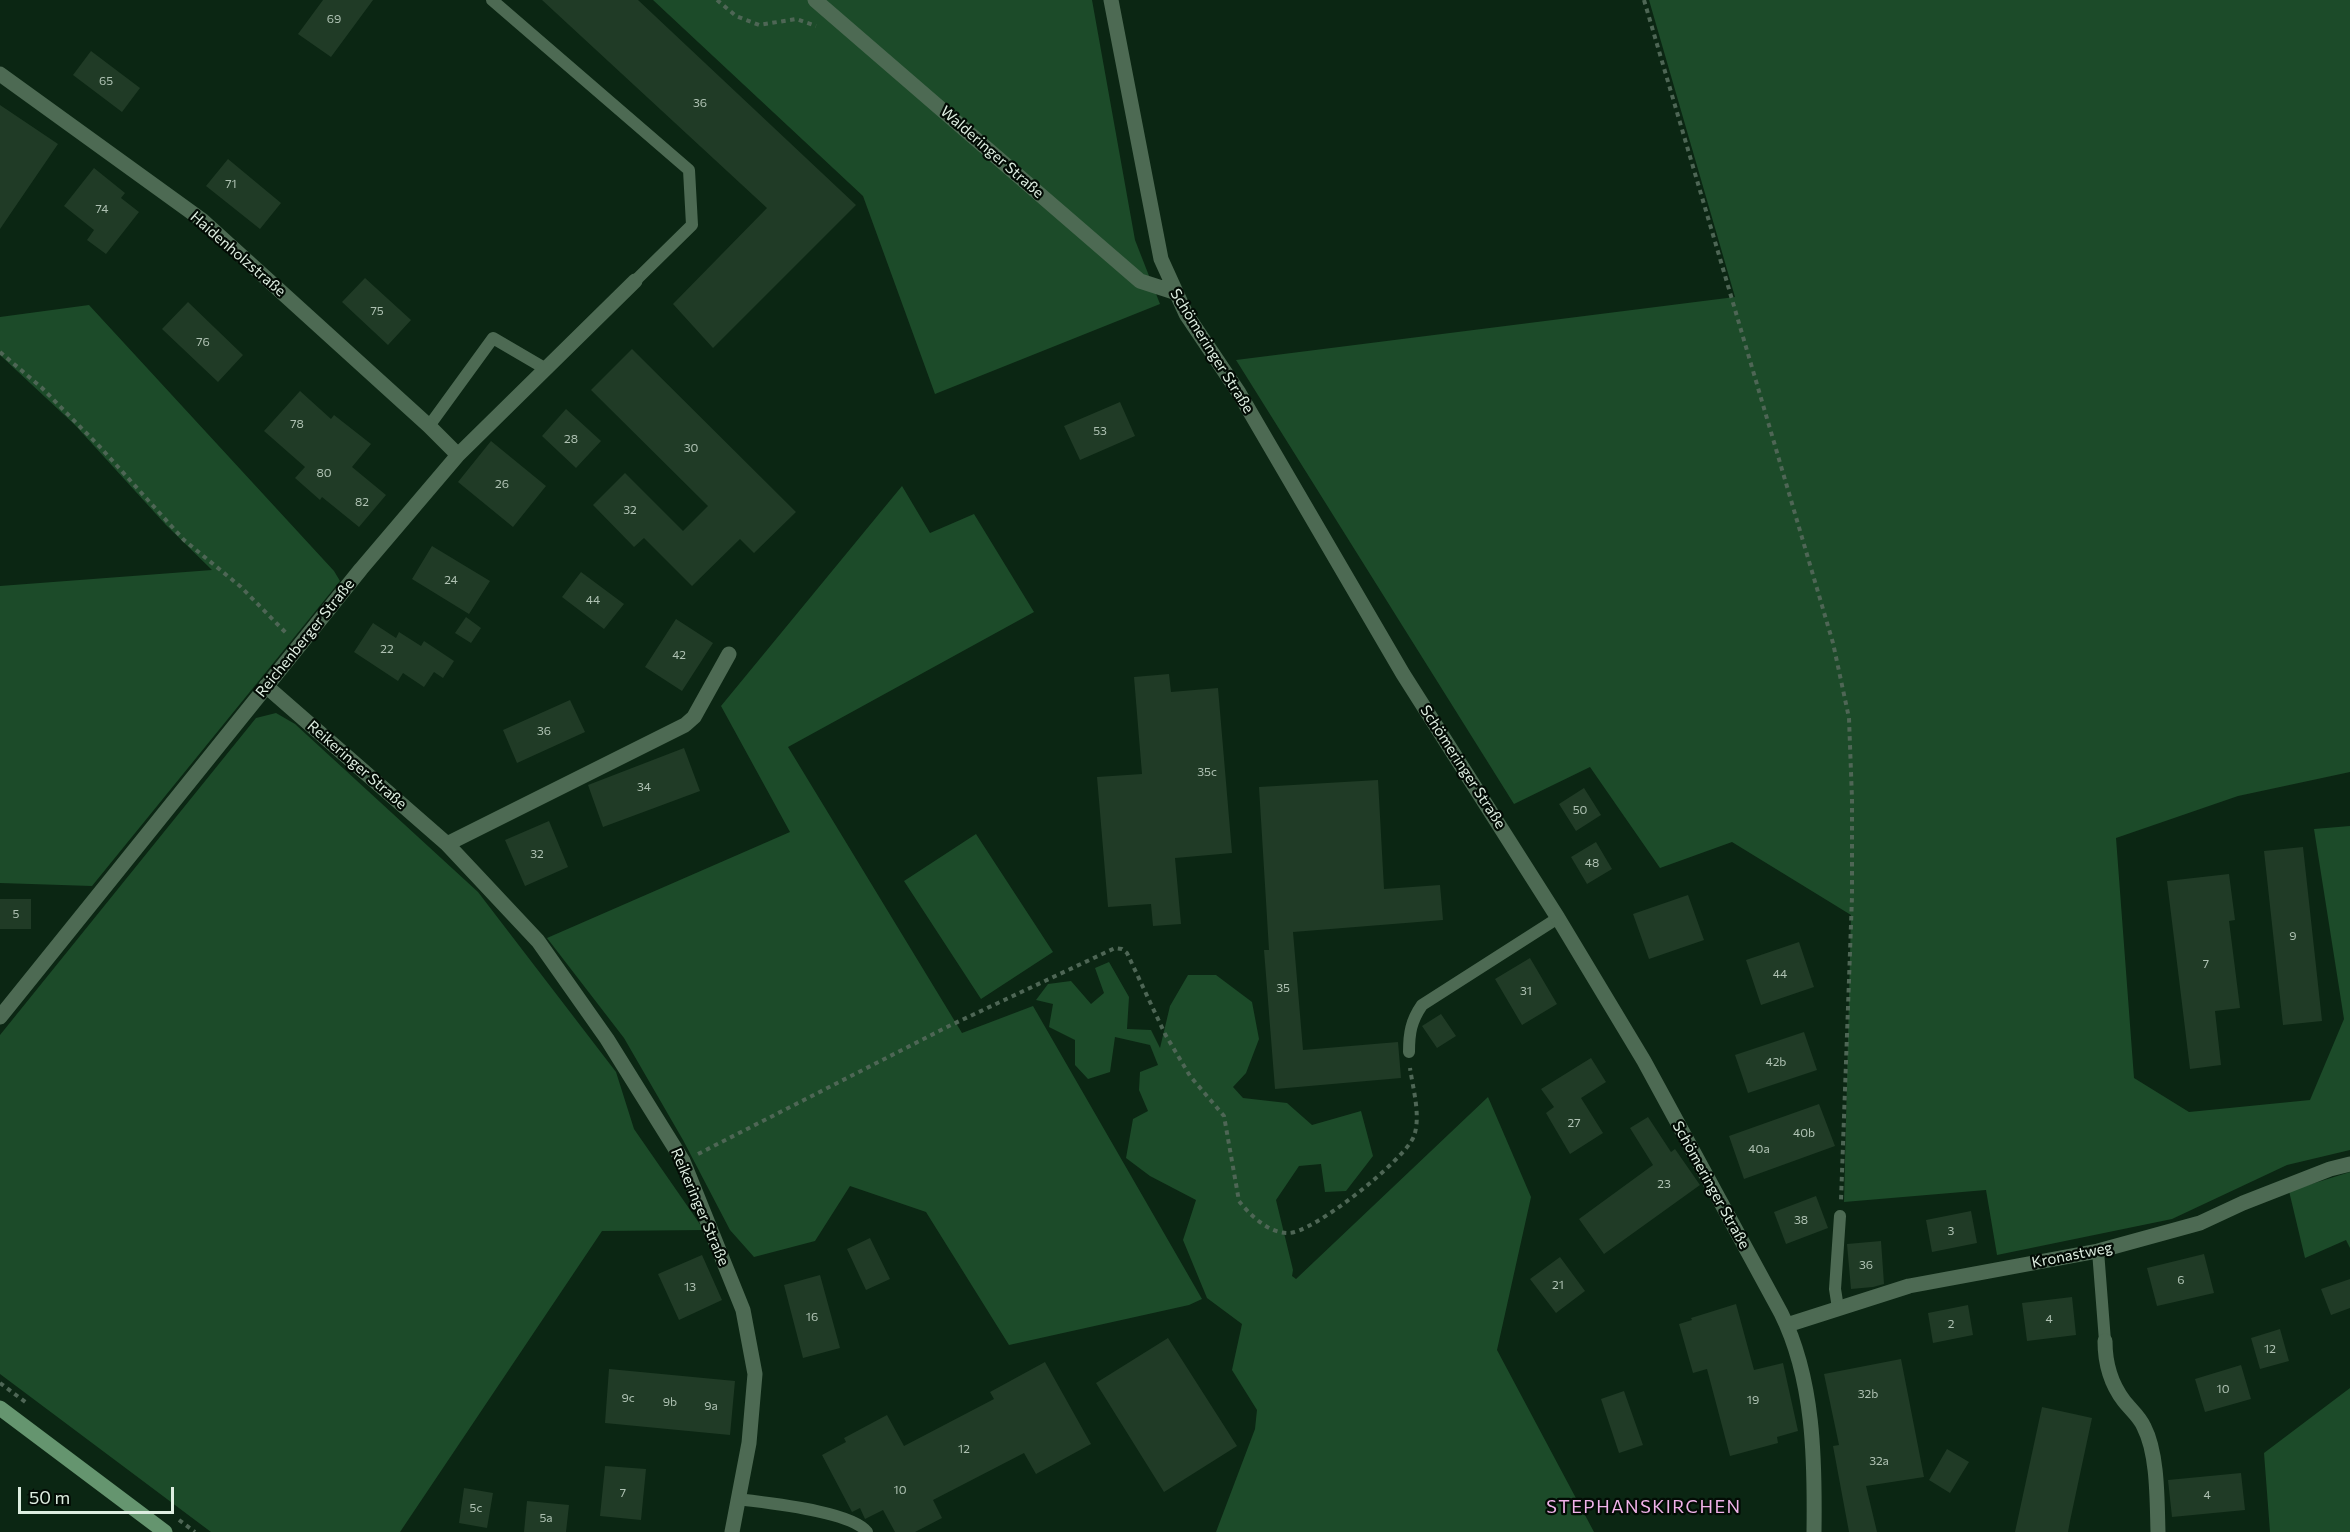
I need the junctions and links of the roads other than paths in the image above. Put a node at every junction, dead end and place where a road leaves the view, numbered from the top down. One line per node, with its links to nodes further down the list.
1 (492, 0): 5 (lane)
2 (815, 0): 6 (street, Walderinger Straße)
3 (1111, 0): 6 (street, Schömeringer Straße)
4 (0, 74): 8 (street, Haidenholzstraße)
5 (635, 281): 7 (street, Reichenberger Straße)
6 (1174, 292): 13 (street, Schömeringer Straße)
7 (546, 369): 8 (lane); 9 (street, Reichenberger Straße)
8 (429, 426): 9 (street, Haidenholzstraße)
9 (458, 455): 11 (street, Reichenberger Straße)
10 (729, 654): 12 (street)
11 (266, 686): 12 (street, Reikeringer Straße); 14 (street, Reichenberger Straße)
12 (447, 844): 23 (street, Reikeringer Straße)
13 (1558, 918): 15 (lane); 20 (street, Schömeringer Straße)
14 (0, 1017)
15 (1409, 1052)
16 (2350, 1164): 18 (street, Kronastweg)
17 (1840, 1216): 19 (lane)
18 (2098, 1251): 19 (street, Kronastweg); 21 (lane)
19 (1838, 1308): 20 (street, Kronastweg)
20 (1787, 1325): 27 (street, Schömeringer Straße)
21 (2105, 1341): 28 (street)
22 (0, 1407): 24 (main road)
23 (738, 1498): 25 (street, Reikeringer Straße); 26 (lane)
24 (165, 1532)
25 (732, 1532)
26 (867, 1532)
27 (1814, 1532)
28 (2158, 1532)

